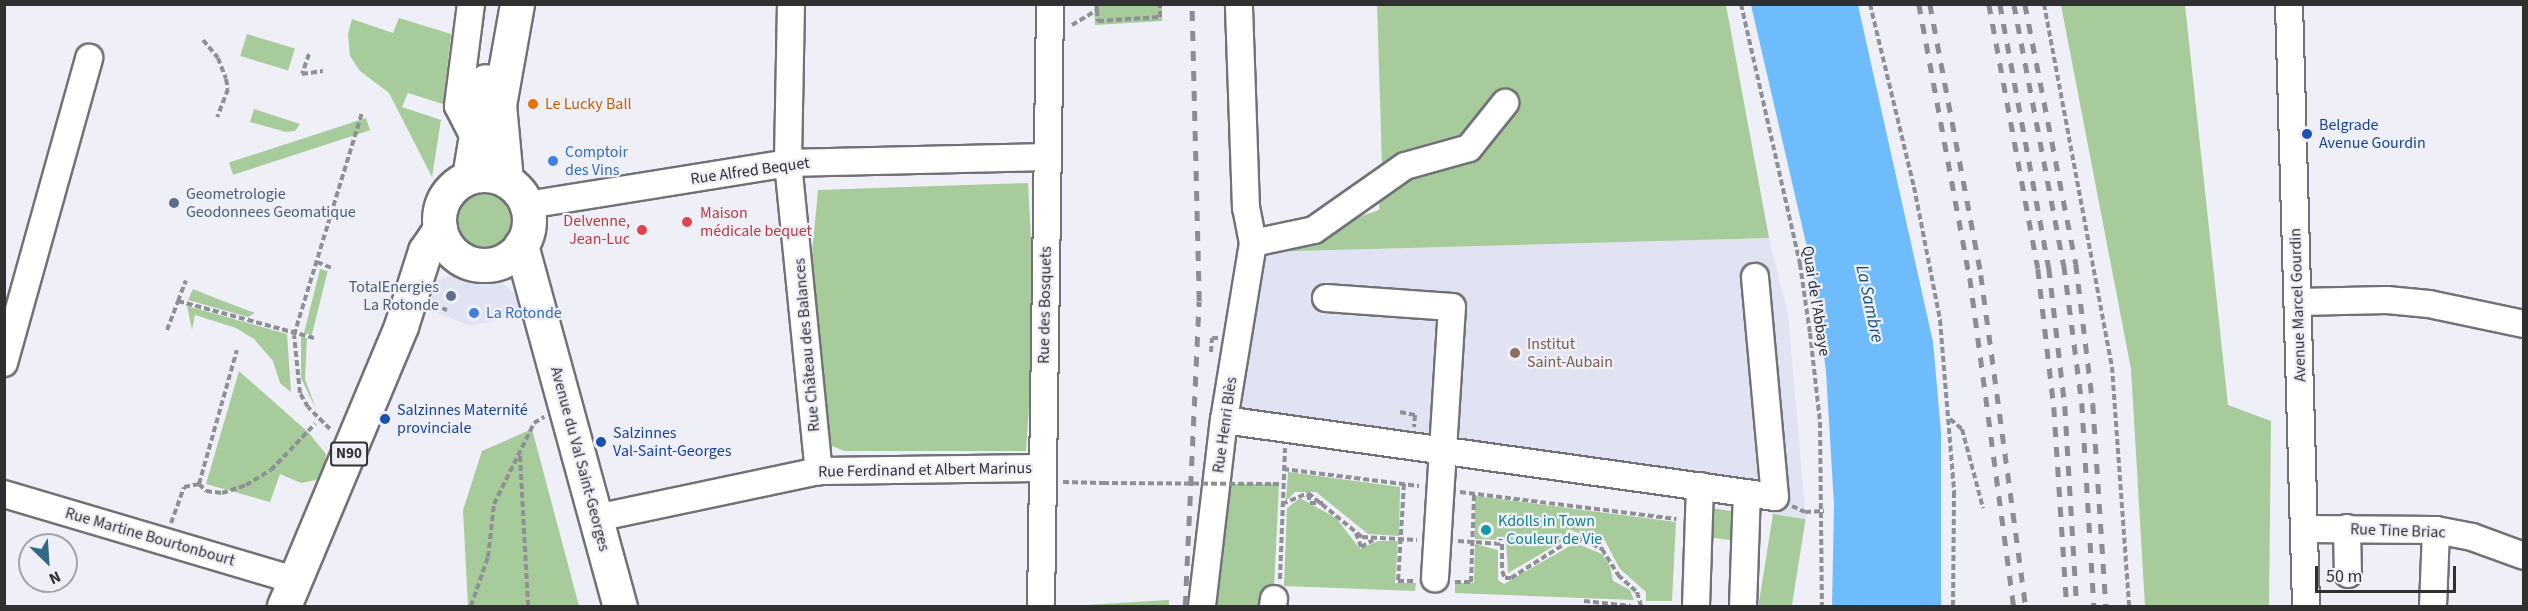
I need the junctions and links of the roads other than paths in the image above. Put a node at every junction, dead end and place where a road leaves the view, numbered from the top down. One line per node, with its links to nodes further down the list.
1 (471, 4): 10 (street)
2 (501, 4): 10 (main road)
3 (517, 4): 14 (main road)
4 (791, 4): 12 (street, Rue Château des Balances)
5 (1050, 4): 11 (street, Rue des Bosquets)
6 (1239, 4): 17 (street)
7 (2289, 4): 22 (street, Avenue Marcel Gourdin)
8 (89, 58): 26 (street)
9 (1505, 104): 17 (street)
10 (474, 137): 13 (main road)
11 (1047, 157): 12 (street, Rue Alfred Bequet); 30 (street, Rue des Bosquets)
12 (788, 163): 15 (street, Rue Alfred Bequet); 29 (street, Rue Château des Balances)
13 (469, 177): 14 (main road); 16 (main road, N90)
14 (506, 180): 15 (main road)
15 (527, 206): 18 (main road)
16 (440, 229): 19 (main road); 25 (main road, N90)
17 (1253, 243): 27 (street, Rue Henri Blès)
18 (521, 245): 19 (main road, N90); 23 (main road, Avenue du Val Saint-Georges)
19 (476, 262): 23 (main road, Avenue du Val Saint-Georges); 25 (main road, N90)
20 (1755, 277): 32 (street)
21 (1326, 298): 28 (street)
22 (2298, 302): 24 (street); 36 (street, Avenue Marcel Gourdin)
23 (538, 311): 34 (main road, Avenue du Val Saint-Georges)
24 (2523, 324)
25 (401, 327): 41 (main road, N90)
26 (4, 363)
27 (1224, 420): 28 (street); 44 (street, Rue Henri Blès)
28 (1442, 450): 31 (street); 40 (street)
29 (819, 471): 30 (street, Rue Ferdinand et Albert Marinus); 34 (street, Rue Ferdinand et Albert Marinus)
30 (1042, 475): 43 (street, Rue des Bosquets)
31 (1700, 486): 32 (street); 45 (street)
32 (1747, 493): 46 (street)
33 (4, 494): 41 (street, Rue Martine Bourtonbourt)
34 (596, 518): 42 (main road, Avenue du Val Saint-Georges)
35 (2347, 528): 36 (street, Rue Tine Briac); 37 (street, Rue Tine Briac); 39 (street)
36 (2304, 529): 47 (street, Avenue Marcel Gourdin)
37 (2436, 530): 38 (street, Rue Tine Briac); 48 (street)
38 (2523, 556)
39 (2348, 574)
40 (1445, 580)
41 (290, 593)
42 (620, 606)
43 (1041, 606)
44 (1202, 606)
45 (1696, 606)
46 (1743, 606)
47 (2306, 606)
48 (2433, 606)

